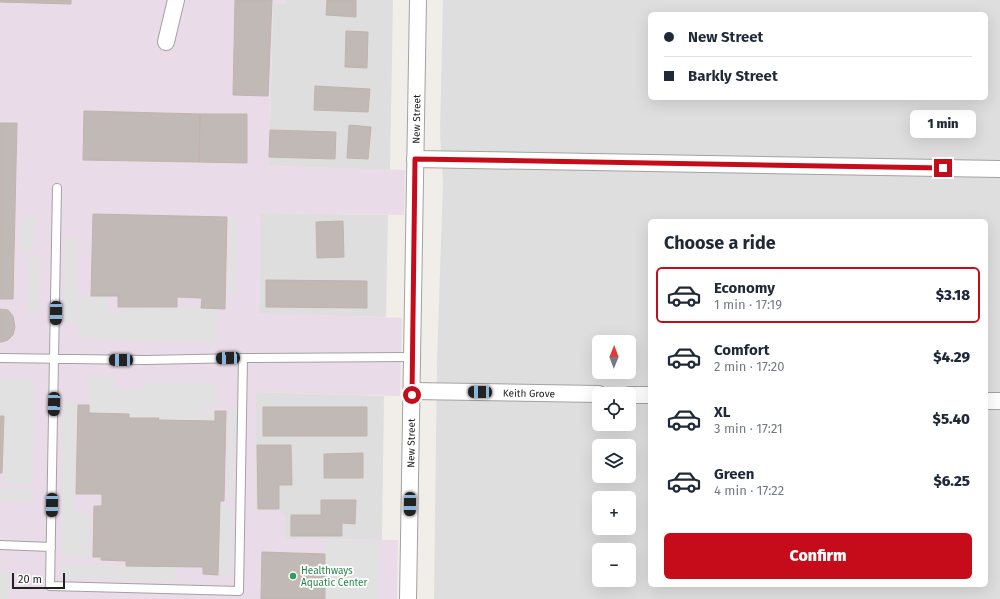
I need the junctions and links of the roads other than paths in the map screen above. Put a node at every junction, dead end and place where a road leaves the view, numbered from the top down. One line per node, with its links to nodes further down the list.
1 (176, 0): 3 (street)
2 (418, 0): 4 (street, New Street)
3 (166, 42)
4 (415, 159): 5 (street); 7 (street, New Street)
5 (1000, 169)
6 (57, 188): 10 (lane)
7 (412, 357): 9 (lane); 11 (street, New Street)
8 (0, 358): 10 (lane)
9 (243, 358): 10 (lane); 19 (lane)
10 (55, 360): 18 (lane)
11 (412, 391): 12 (street, Keith Grove); 20 (street, New Street)
12 (592, 394)
13 (636, 395): 14 (street)
14 (648, 395)
15 (988, 401): 16 (street)
16 (1000, 401)
17 (0, 545): 18 (lane)
18 (51, 547): 19 (lane)
19 (239, 595)
20 (408, 599)

